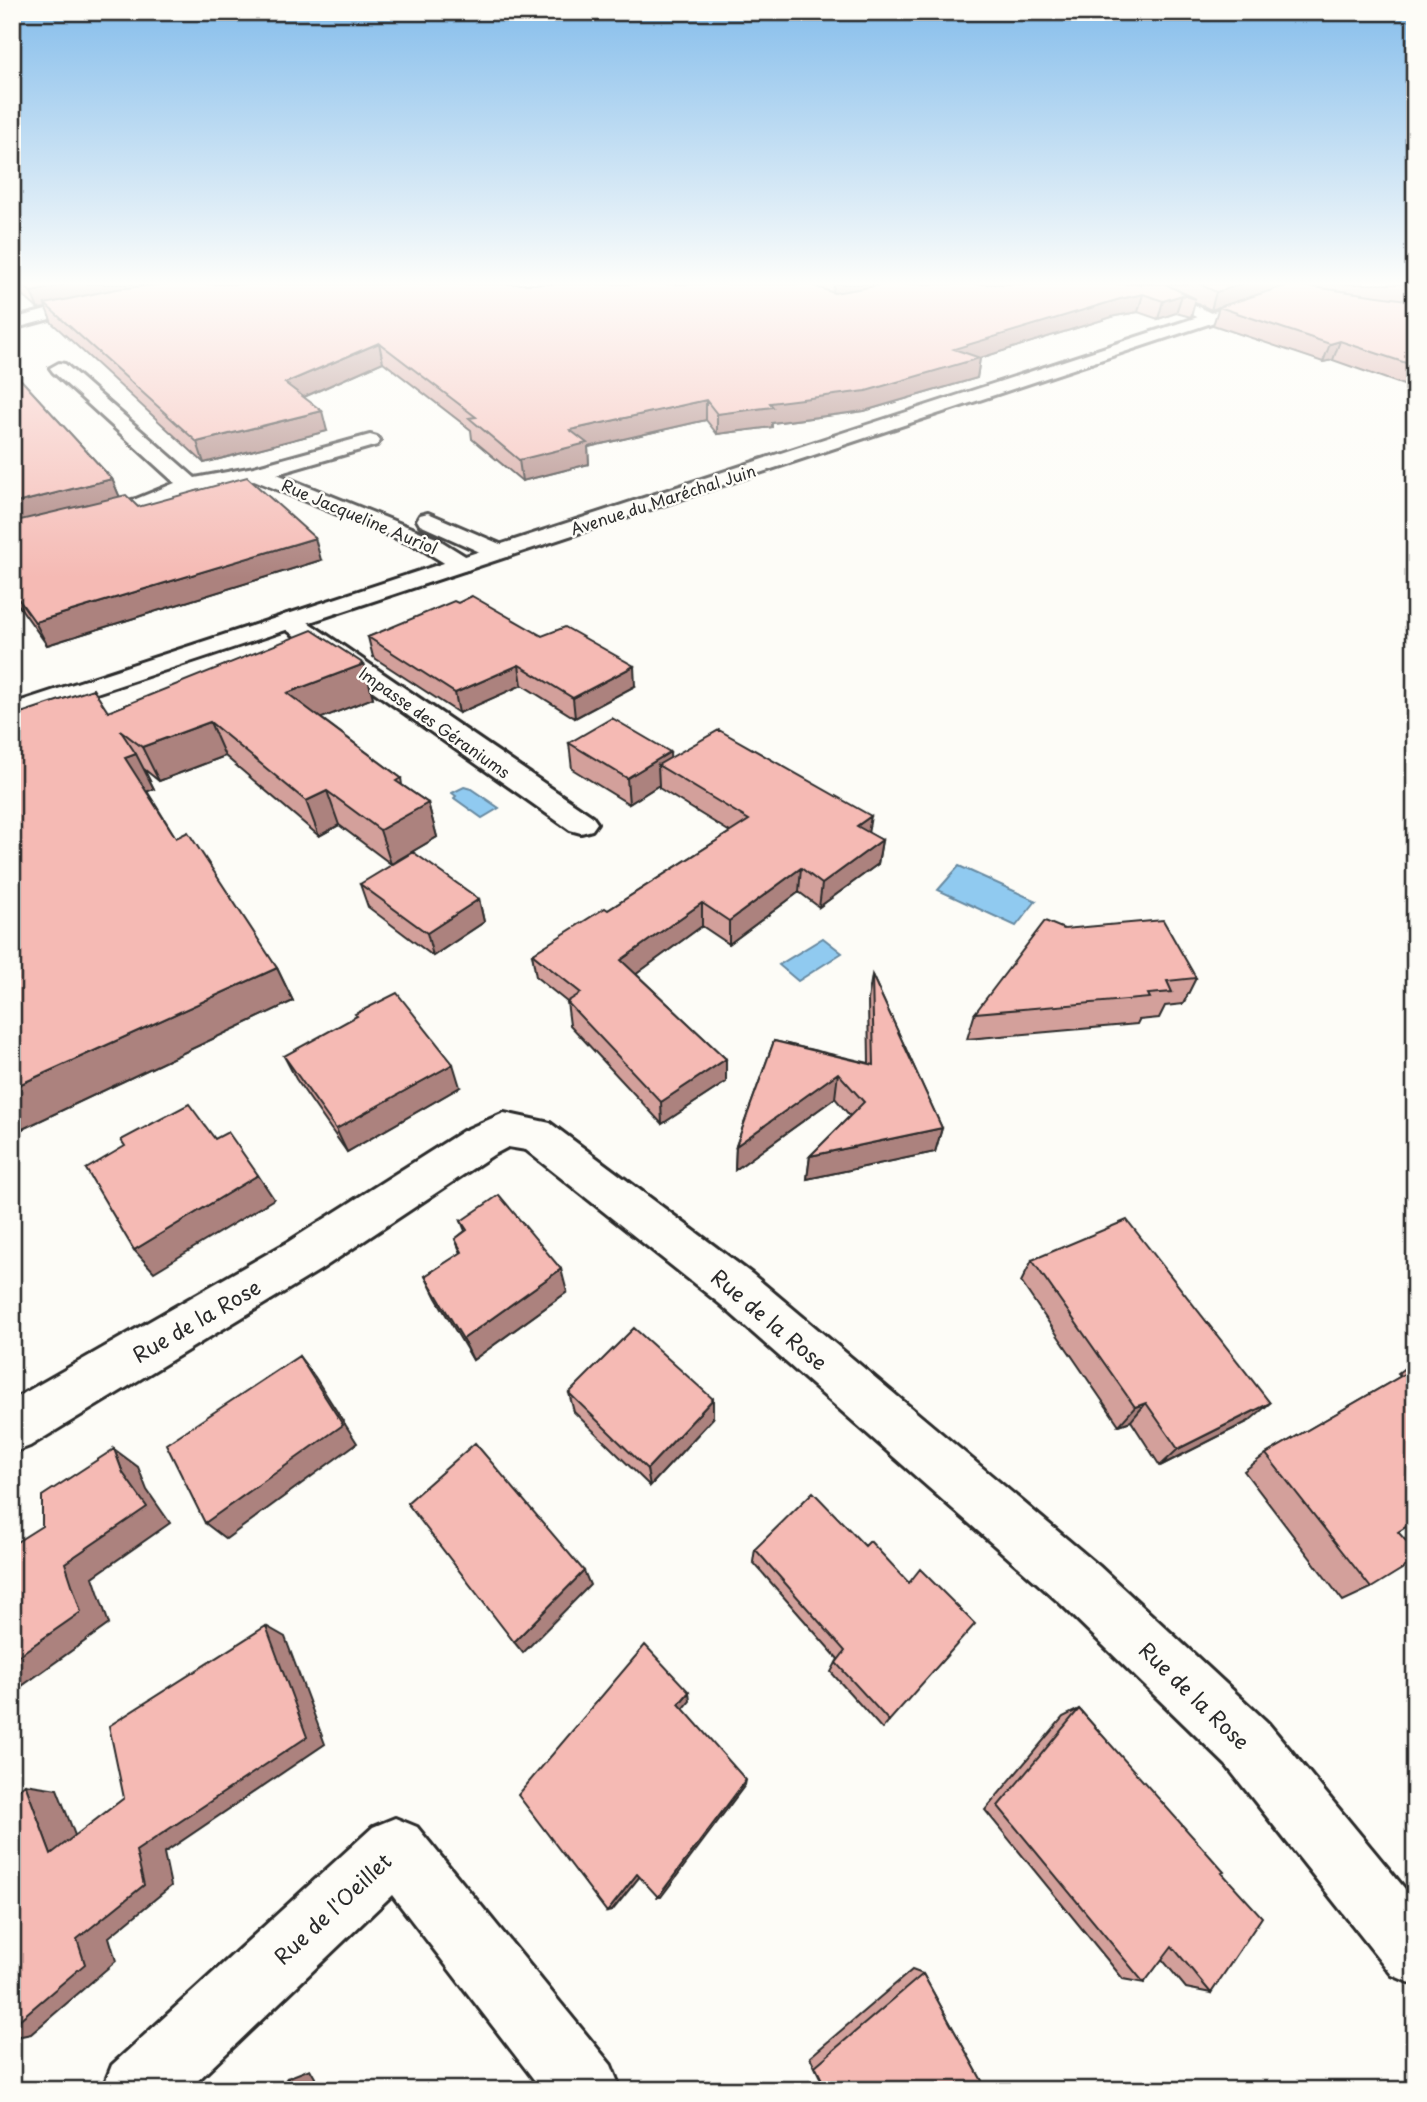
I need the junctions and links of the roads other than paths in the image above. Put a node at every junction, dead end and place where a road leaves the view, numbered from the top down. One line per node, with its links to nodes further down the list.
1 (75, 382): 7 (street)
2 (1017, 382): 10 (street, Avenue du Maréchal Juin)
3 (370, 441): 4 (street, Rue Jacqueline Auriol)
4 (295, 462): 5 (street, Rue Jacqueline Auriol); 6 (street, Rue Jacqueline Auriol)
5 (256, 473): 7 (street, Rue Jacqueline Auriol); 11 (street, Rue Jacqueline Auriol)
6 (321, 475)
7 (190, 485): 9 (street, Rue Jacqueline Auriol)
8 (394, 506): 10 (street, Rue Jacqueline Auriol)
9 (12, 538)
10 (499, 552): 11 (street, Avenue du Maréchal Juin)
11 (462, 564): 12 (street, Avenue du Maréchal Juin)
12 (290, 621): 13 (street, Avenue du Maréchal Juin); 14 (street, Impasse des Géraniums)
13 (12, 713)
14 (581, 823)
15 (12, 1428): 16 (street, Rue de la Rose)
16 (1415, 1952)
17 (137, 2090): 18 (street, Rue de l'Oeillet)
18 (586, 2090)

